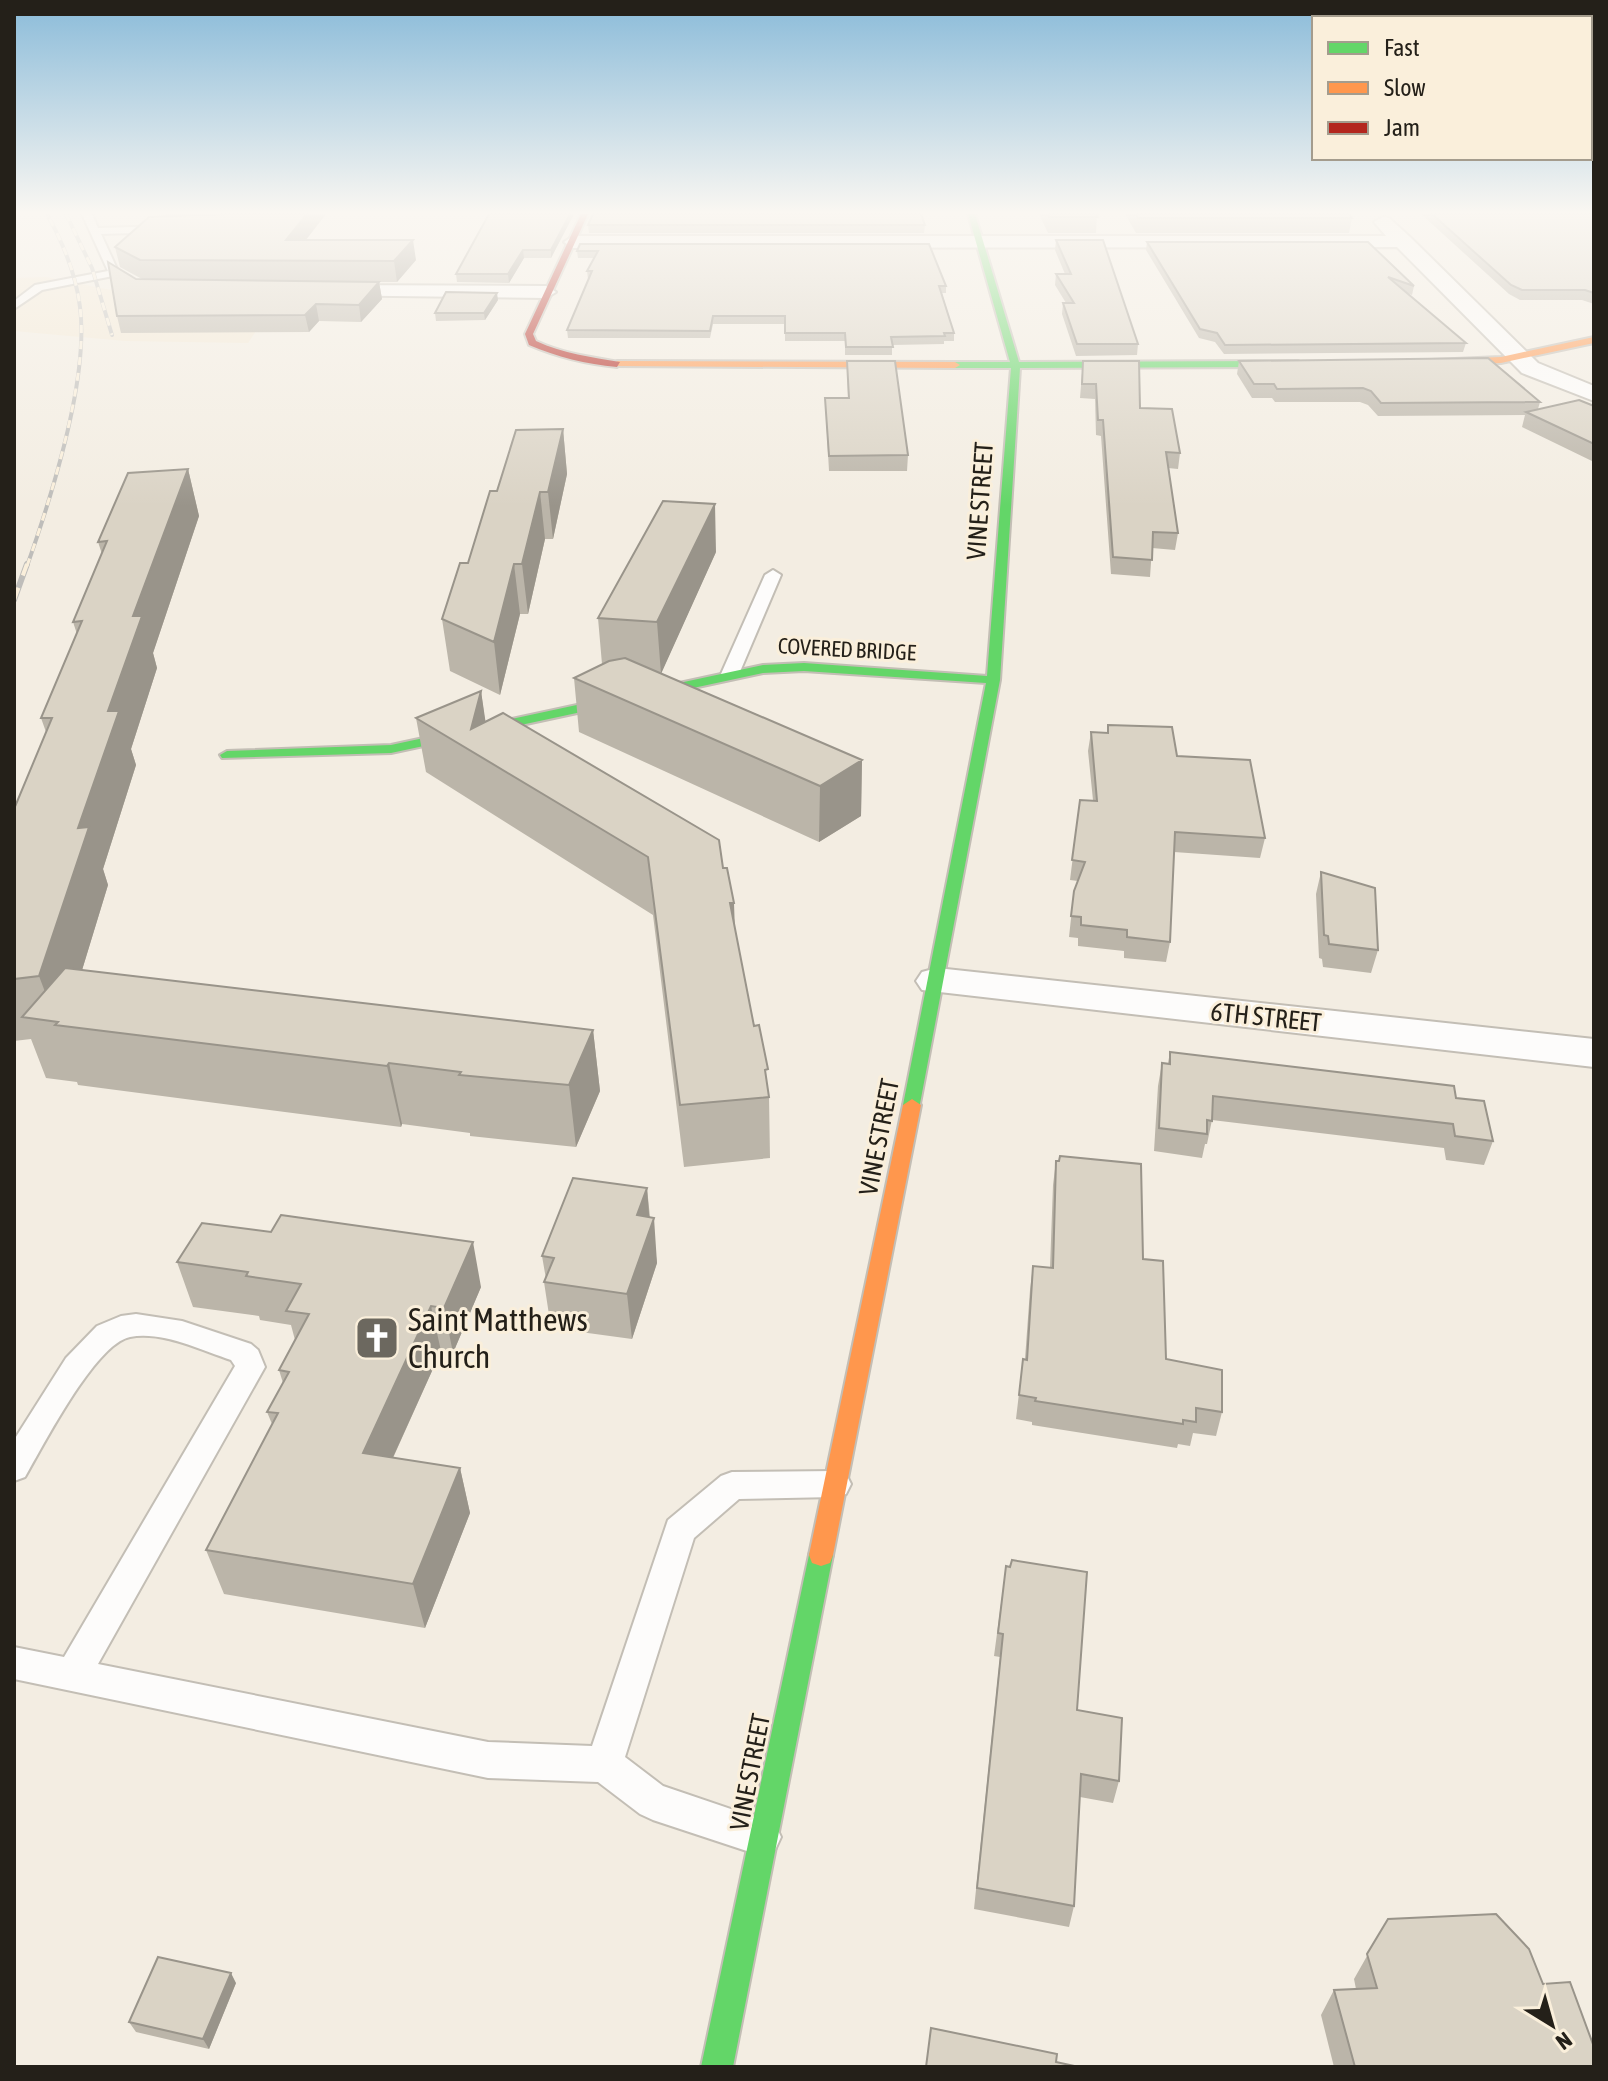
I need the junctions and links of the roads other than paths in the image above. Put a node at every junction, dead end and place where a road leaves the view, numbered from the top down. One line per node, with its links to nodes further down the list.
1 (538, 311): 8 (street)
2 (1000, 311): 8 (street, VINE STREET)
3 (1473, 311): 5 (street)
4 (1594, 340): 5 (street)
5 (1518, 356): 6 (street); 9 (street)
6 (1418, 363)
7 (1322, 364): 8 (street)
8 (1016, 366): 12 (street, VINE STREET)
9 (1594, 394)
10 (773, 575): 11 (lane)
11 (730, 674): 12 (street, COVERED BRIDGE); 13 (street, COVERED BRIDGE)
12 (993, 680): 14 (street, VINE STREET)
13 (227, 755)
14 (937, 981): 15 (street, 6TH STREET); 17 (street, VINE STREET)
15 (1594, 1053)
16 (14, 1468): 19 (lane)
17 (835, 1484): 20 (lane); 21 (street, VINE STREET)
18 (14, 1663): 19 (lane)
19 (73, 1675): 20 (lane)
20 (604, 1764): 21 (lane)
21 (763, 1837): 22 (street, VINE STREET)
22 (717, 2067)

